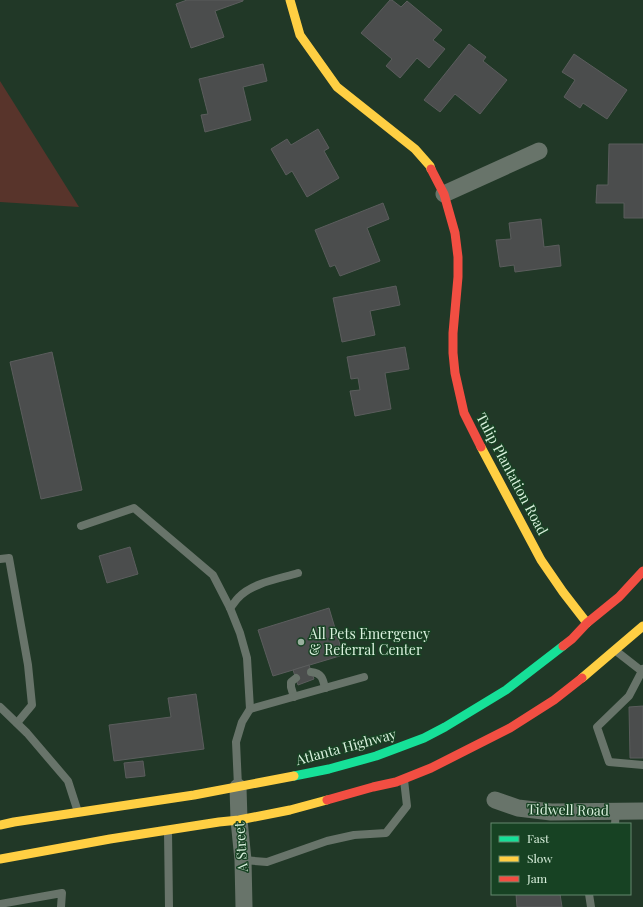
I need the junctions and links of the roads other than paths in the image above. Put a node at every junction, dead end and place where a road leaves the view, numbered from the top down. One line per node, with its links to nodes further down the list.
1 (290, 0): 3 (main road, Tulip Plantation Road)
2 (539, 151): 3 (street)
3 (444, 194): 9 (main road, Tulip Plantation Road)
4 (80, 526): 8 (lane)
5 (0, 559): 20 (lane)
6 (643, 570): 9 (main road, Atlanta Highway)
7 (298, 573): 8 (lane)
8 (230, 608): 19 (lane)
9 (587, 623): 23 (main road, Atlanta Highway)
10 (643, 626): 11 (main road)
11 (616, 651): 12 (lane); 22 (main road)
12 (643, 671): 21 (lane)
13 (311, 672): 16 (lane)
14 (364, 677): 16 (lane)
15 (296, 678): 17 (lane)
16 (326, 688): 17 (lane)
17 (294, 697): 19 (lane)
18 (0, 707): 20 (lane)
19 (250, 709): 23 (lane)
20 (17, 723): 26 (lane)
21 (643, 765)
22 (404, 779): 28 (main road); 32 (lane)
23 (238, 787): 26 (main road, Atlanta Highway); 28 (street, A Street)
24 (496, 800): 27 (street, Tidwell Road)
25 (643, 811): 27 (street, Tidwell Road)
26 (78, 812): 29 (main road, Atlanta Highway)
27 (615, 818)
28 (239, 820): 30 (main road); 32 (street, A Street)
29 (0, 825)
30 (168, 830): 31 (main road); 36 (lane)
31 (0, 859)
32 (243, 860): 37 (street, A Street)
33 (590, 895): 38 (lane)
34 (0, 904): 35 (lane)
35 (61, 907)
36 (170, 907)
37 (244, 907)
38 (591, 907)

